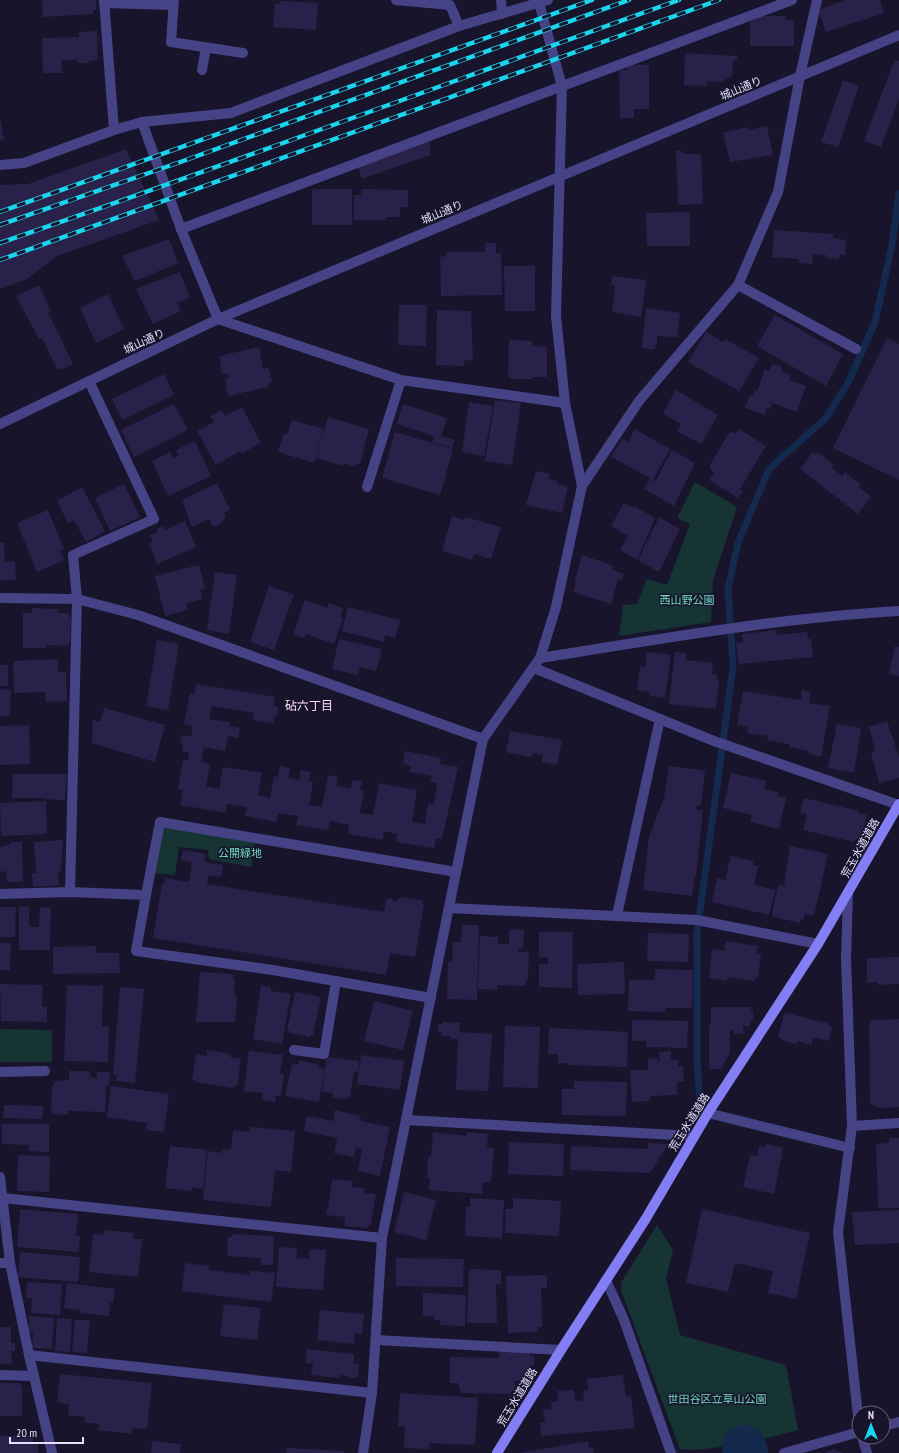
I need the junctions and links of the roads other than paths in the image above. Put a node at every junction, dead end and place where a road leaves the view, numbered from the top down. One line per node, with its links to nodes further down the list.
1 (399, 0): 9 (street)
2 (501, 0): 8 (street)
3 (792, 0): 15 (street)
4 (817, 0): 14 (street)
5 (104, 2): 7 (street); 17 (street)
6 (544, 2): 8 (street); 15 (street)
7 (174, 3): 11 (street)
8 (502, 14): 9 (street)
9 (458, 26): 16 (street)
10 (899, 34): 14 (street, 城山通り)
11 (206, 48): 12 (street); 13 (street)
12 (243, 53)
13 (202, 70)
14 (800, 76): 19 (street, 城山通り); 21 (street)
15 (562, 86): 19 (street); 20 (street)
16 (142, 122): 17 (street); 20 (street)
17 (114, 130): 18 (street)
18 (0, 165)
19 (558, 177): 22 (street, 城山通り); 26 (street)
20 (181, 229): 22 (street)
21 (738, 285): 23 (street); 28 (street)
22 (218, 319): 24 (street); 25 (street, 城山通り)
23 (856, 349)
24 (401, 380): 26 (street); 29 (street)
25 (89, 381): 27 (street, 城山通り); 31 (street)
26 (565, 403): 28 (street)
27 (0, 424)
28 (582, 486): 33 (street)
29 (367, 487)
30 (0, 598): 31 (street)
31 (77, 599): 36 (street); 39 (street)
32 (899, 611): 33 (street)
33 (540, 658): 34 (street)
34 (534, 668): 35 (street); 36 (street)
35 (660, 719): 37 (street); 44 (street)
36 (483, 739): 38 (street)
37 (899, 805): 40 (main road, 荒玉水道道路)
38 (456, 872): 42 (street); 43 (street)
39 (70, 892): 41 (street); 42 (street)
40 (848, 893): 45 (main road, 荒玉水道道路); 54 (street)
41 (0, 894)
42 (146, 895): 46 (street)
43 (449, 908): 44 (street); 47 (street)
44 (618, 915): 45 (street)
45 (818, 944): 51 (main road, 荒玉水道道路)
46 (336, 981): 47 (street); 48 (street)
47 (431, 998): 52 (street)
48 (294, 1050)
49 (45, 1071): 50 (street)
50 (0, 1072)
51 (708, 1113): 55 (main road, 荒玉水道道路); 56 (street)
52 (406, 1120): 55 (street); 59 (street)
53 (899, 1123): 54 (street)
54 (852, 1126): 56 (street)
55 (694, 1136): 61 (main road, 荒玉水道道路)
56 (850, 1148): 68 (street)
57 (0, 1177): 58 (street)
58 (3, 1198): 59 (street); 60 (street)
59 (382, 1238): 62 (street)
60 (5, 1263): 64 (street)
61 (606, 1280): 63 (main road, 荒玉水道道路); 73 (street)
62 (376, 1340): 63 (street); 67 (street)
63 (560, 1350): 72 (main road, 荒玉水道道路)
64 (29, 1355): 66 (street); 67 (street)
65 (0, 1375): 66 (street)
66 (34, 1376): 70 (street)
67 (372, 1394): 71 (street)
68 (857, 1405)
69 (851, 1434): 74 (street)
70 (52, 1453)
71 (363, 1453)
72 (497, 1453)
73 (671, 1453)
74 (784, 1453)

